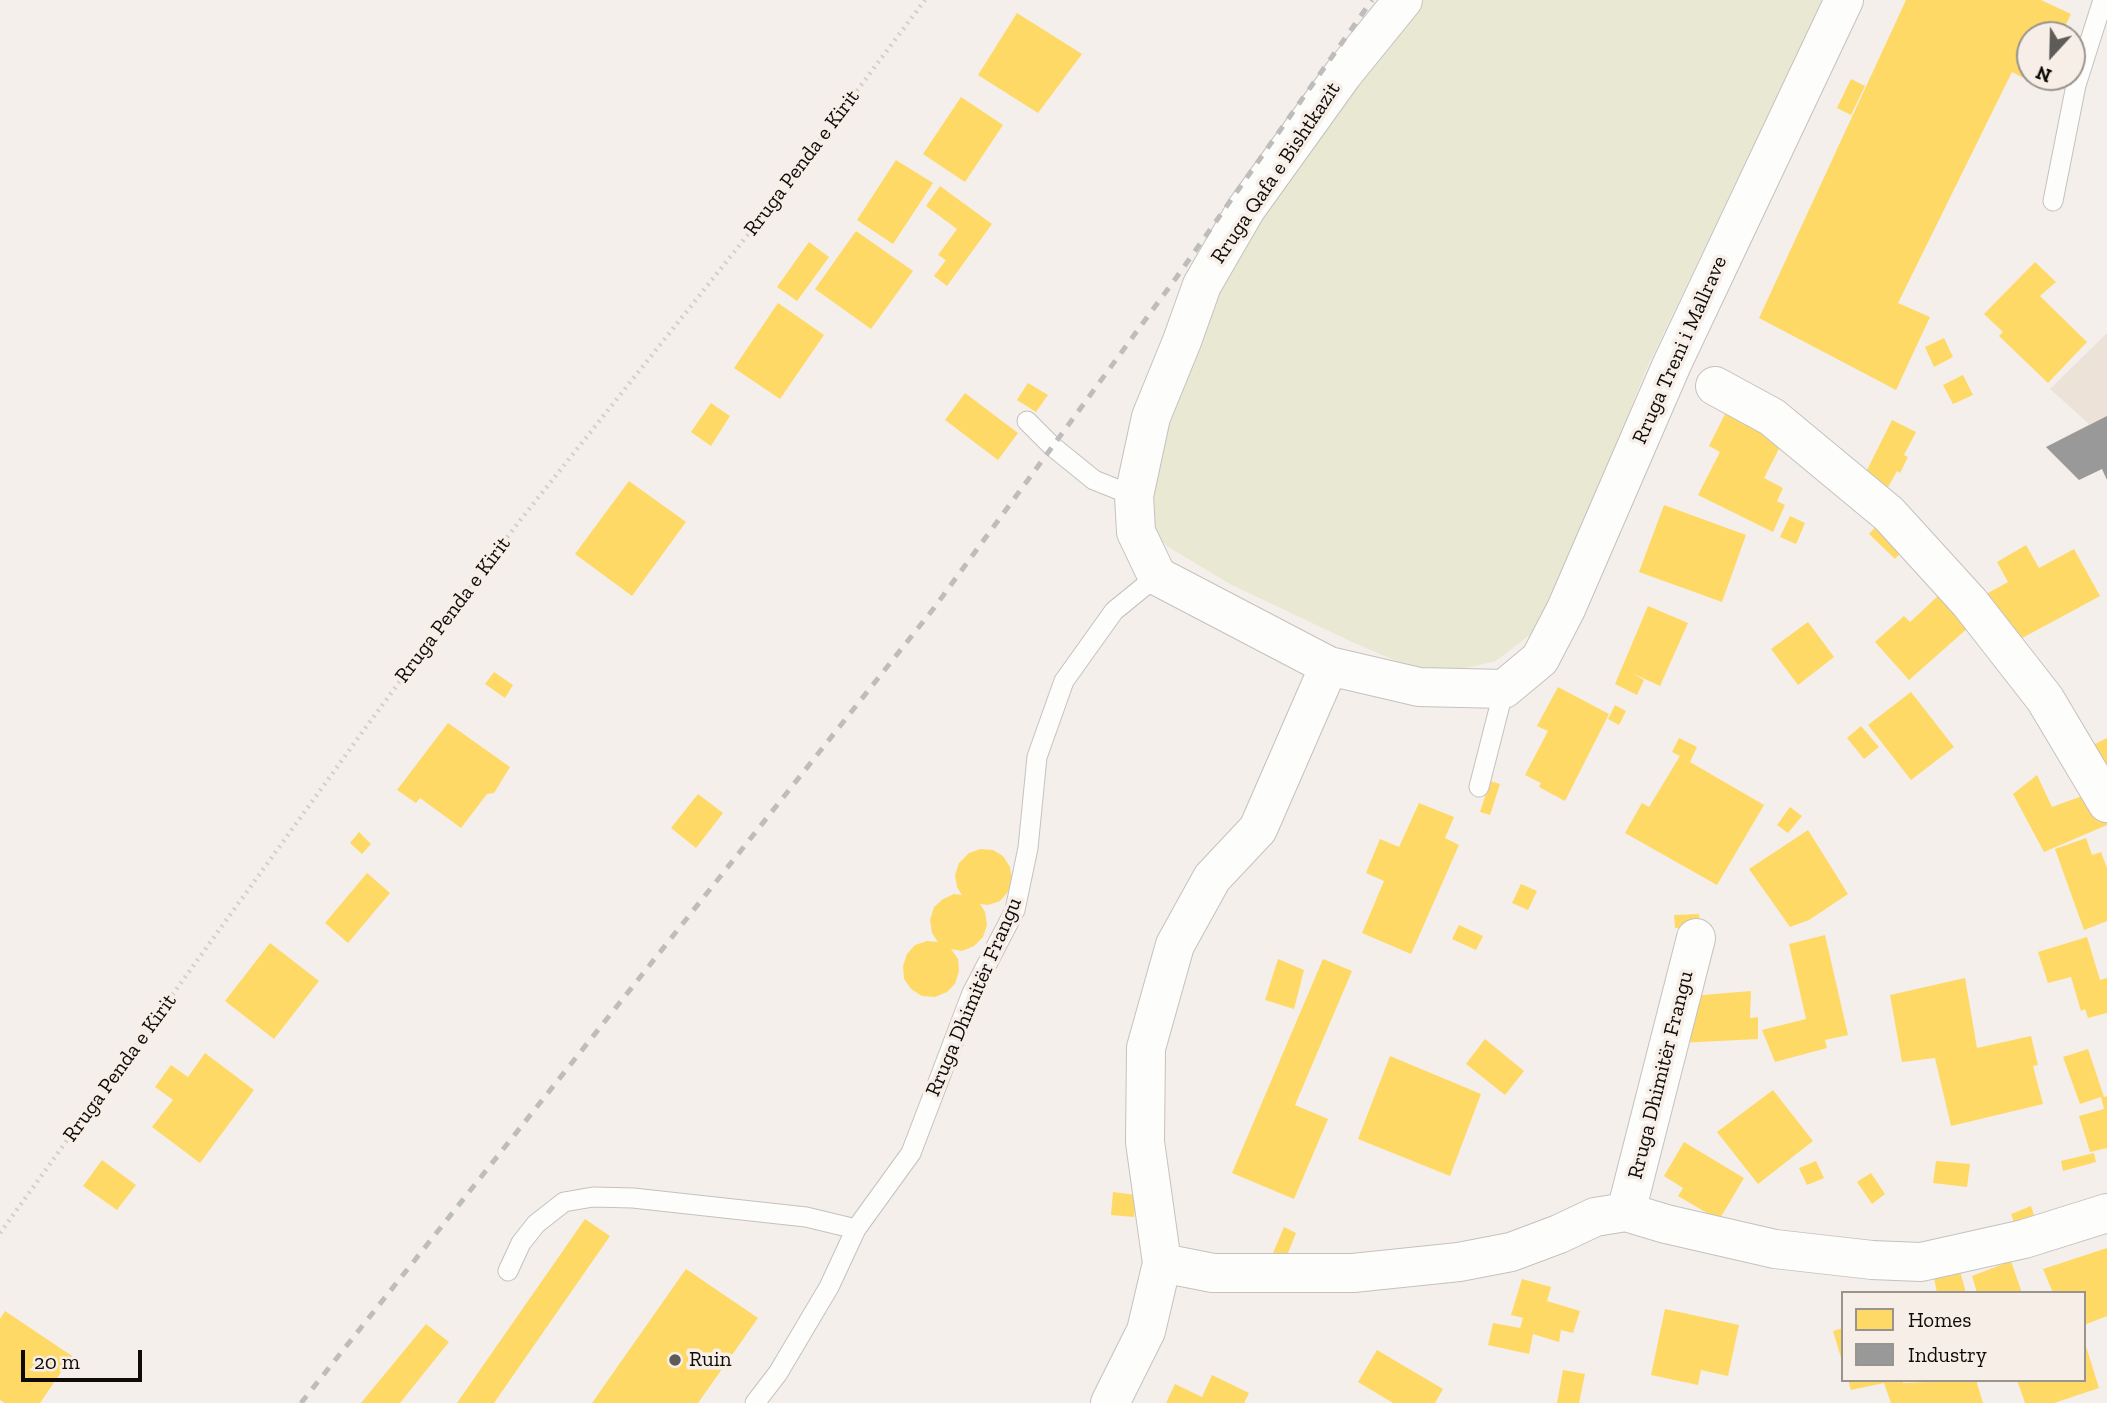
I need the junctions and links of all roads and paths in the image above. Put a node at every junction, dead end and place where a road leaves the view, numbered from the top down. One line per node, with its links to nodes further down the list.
1 (925, 0): 18 (path, Rruga Penda e Kirit)
2 (1403, 0): 8 (street, Rruga Qafa e Bishtkazit)
3 (1844, 0): 11 (street, Rruga Treni i Mallrave)
4 (2102, 0): 5 (lane)
5 (2053, 201)
6 (1715, 386): 13 (street)
7 (1027, 421): 8 (lane)
8 (1133, 496): 9 (street, Rruga Qafa e Bishtkazit)
9 (1157, 576): 10 (street); 17 (lane, Rruga Dhimitër Frangu)
10 (1329, 666): 11 (street); 19 (street)
11 (1504, 690): 12 (lane)
12 (1479, 788)
13 (2107, 803)
14 (1696, 939): 15 (street, Rruga Dhimitër Frangu)
15 (1626, 1212): 16 (street); 19 (street)
16 (2107, 1213)
17 (856, 1229): 20 (lane); 21 (lane, Rruga Dhimitër Frangu)
18 (0, 1234)
19 (1161, 1263): 22 (street)
20 (508, 1271)
21 (755, 1403)
22 (1110, 1403)

